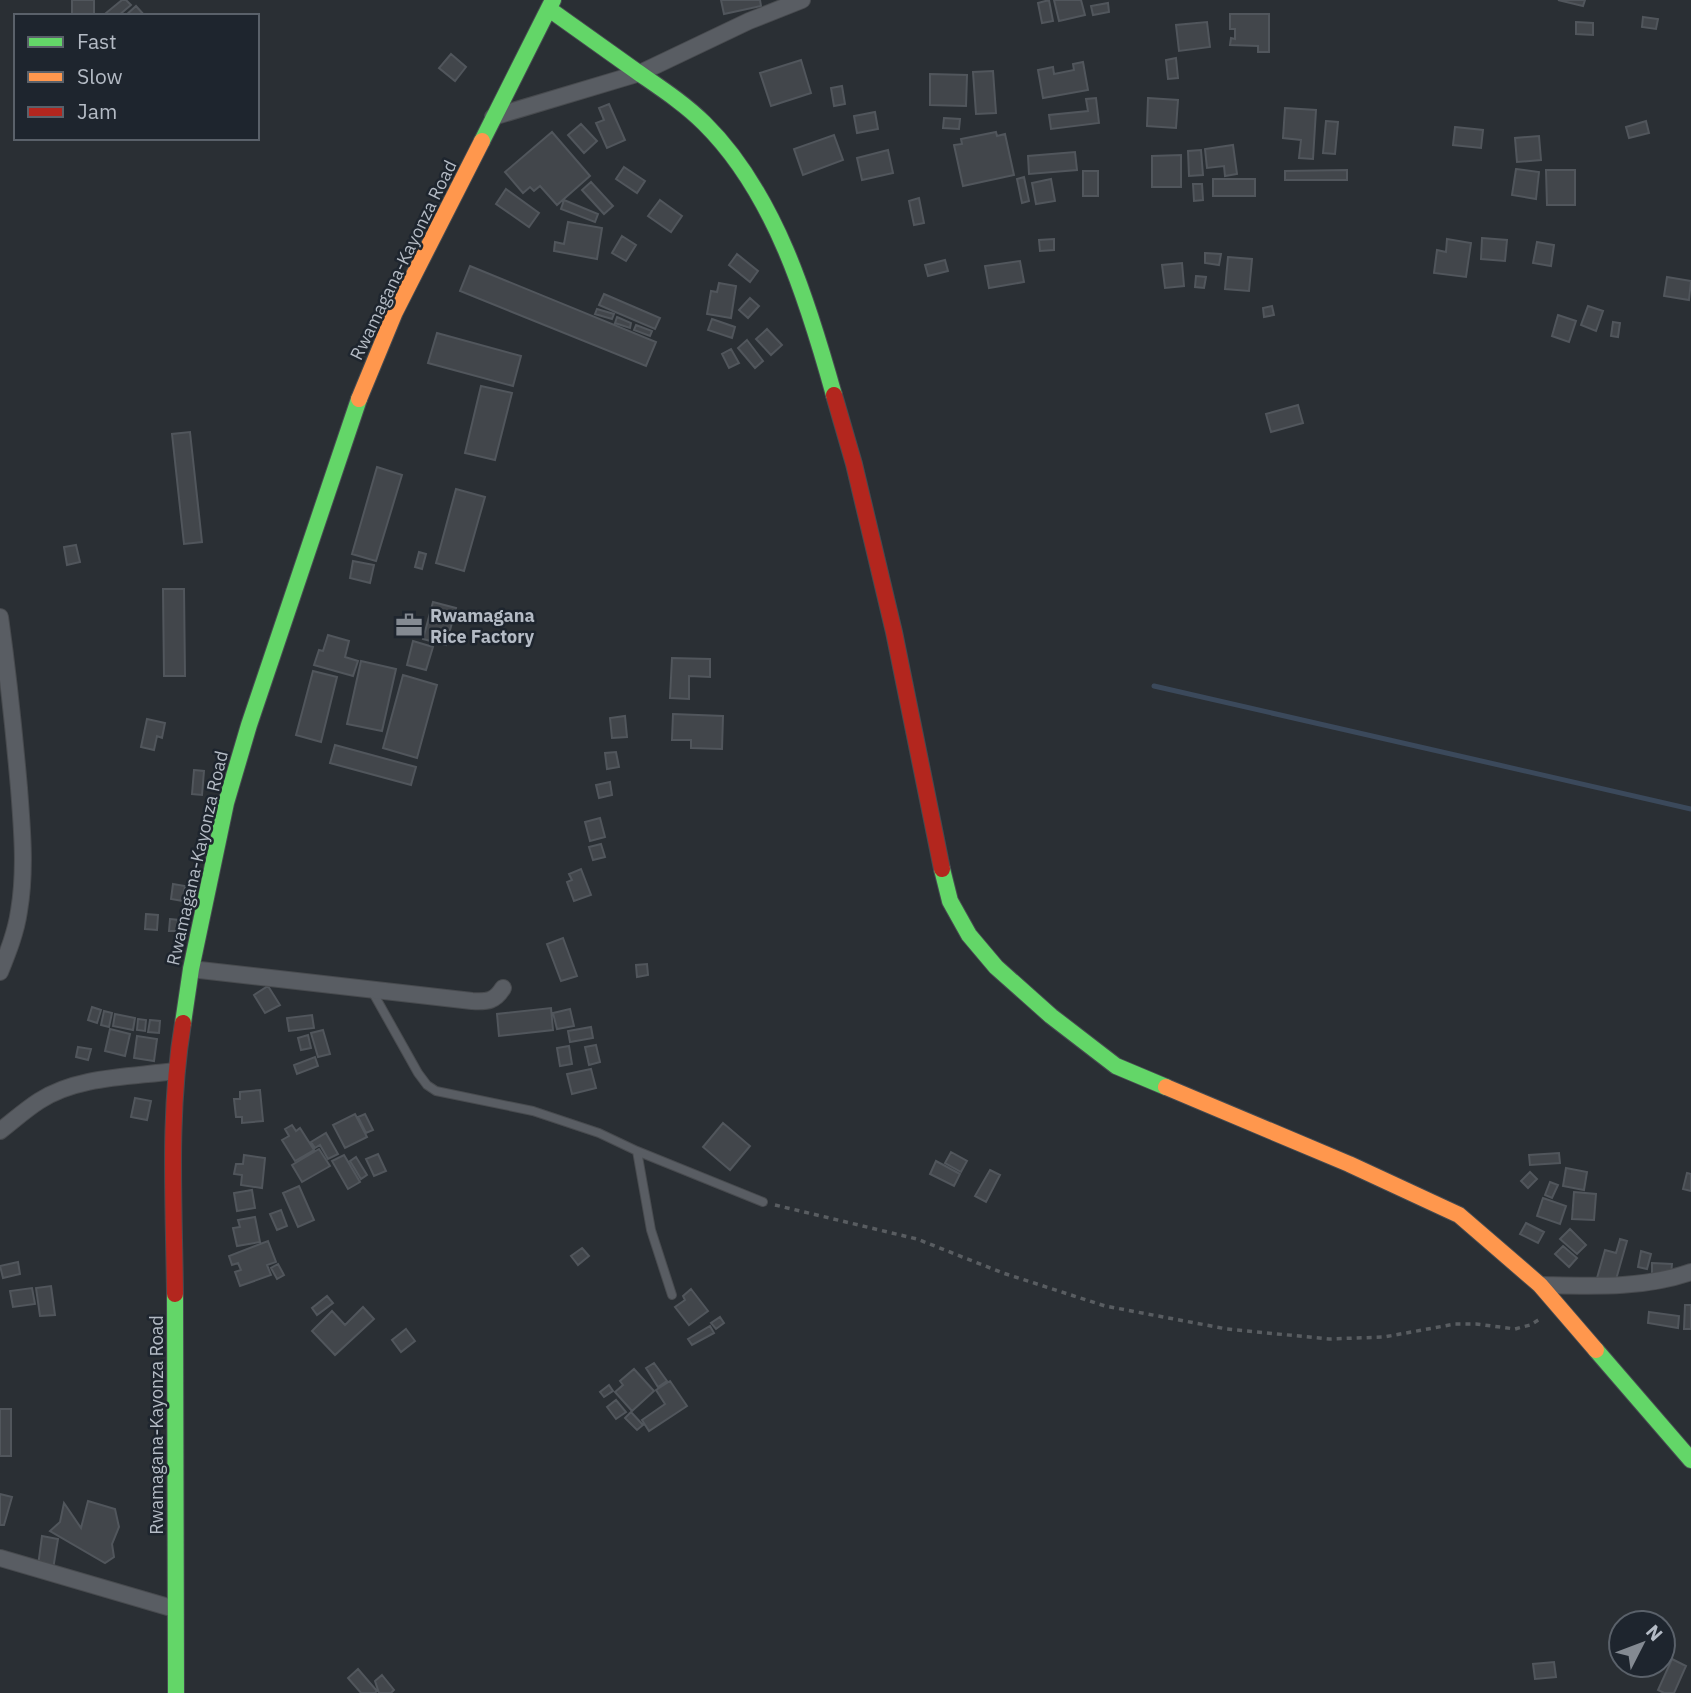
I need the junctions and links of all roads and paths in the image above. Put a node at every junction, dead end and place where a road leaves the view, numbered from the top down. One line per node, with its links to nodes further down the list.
1 (802, 0): 3 (street)
2 (551, 5): 3 (highway); 4 (highway, Rwamagana-Kayonza Road)
3 (640, 73): 4 (street); 15 (highway)
4 (493, 117): 6 (highway, Rwamagana-Kayonza Road)
5 (0, 617): 7 (street)
6 (191, 970): 9 (street); 10 (highway, Rwamagana-Kayonza Road)
7 (0, 972)
8 (503, 988): 9 (street)
9 (372, 991): 12 (lane)
10 (175, 1071): 11 (street); 20 (highway, Rwamagana-Kayonza Road)
11 (0, 1131)
12 (636, 1151): 13 (lane); 16 (lane)
13 (763, 1202): 17 (path)
14 (1691, 1272): 15 (street)
15 (1540, 1285): 17 (highway)
16 (672, 1295)
17 (1559, 1307): 18 (highway)
18 (1691, 1460)
19 (0, 1558): 20 (street)
20 (175, 1609): 21 (highway, Rwamagana-Kayonza Road)
21 (176, 1693)

